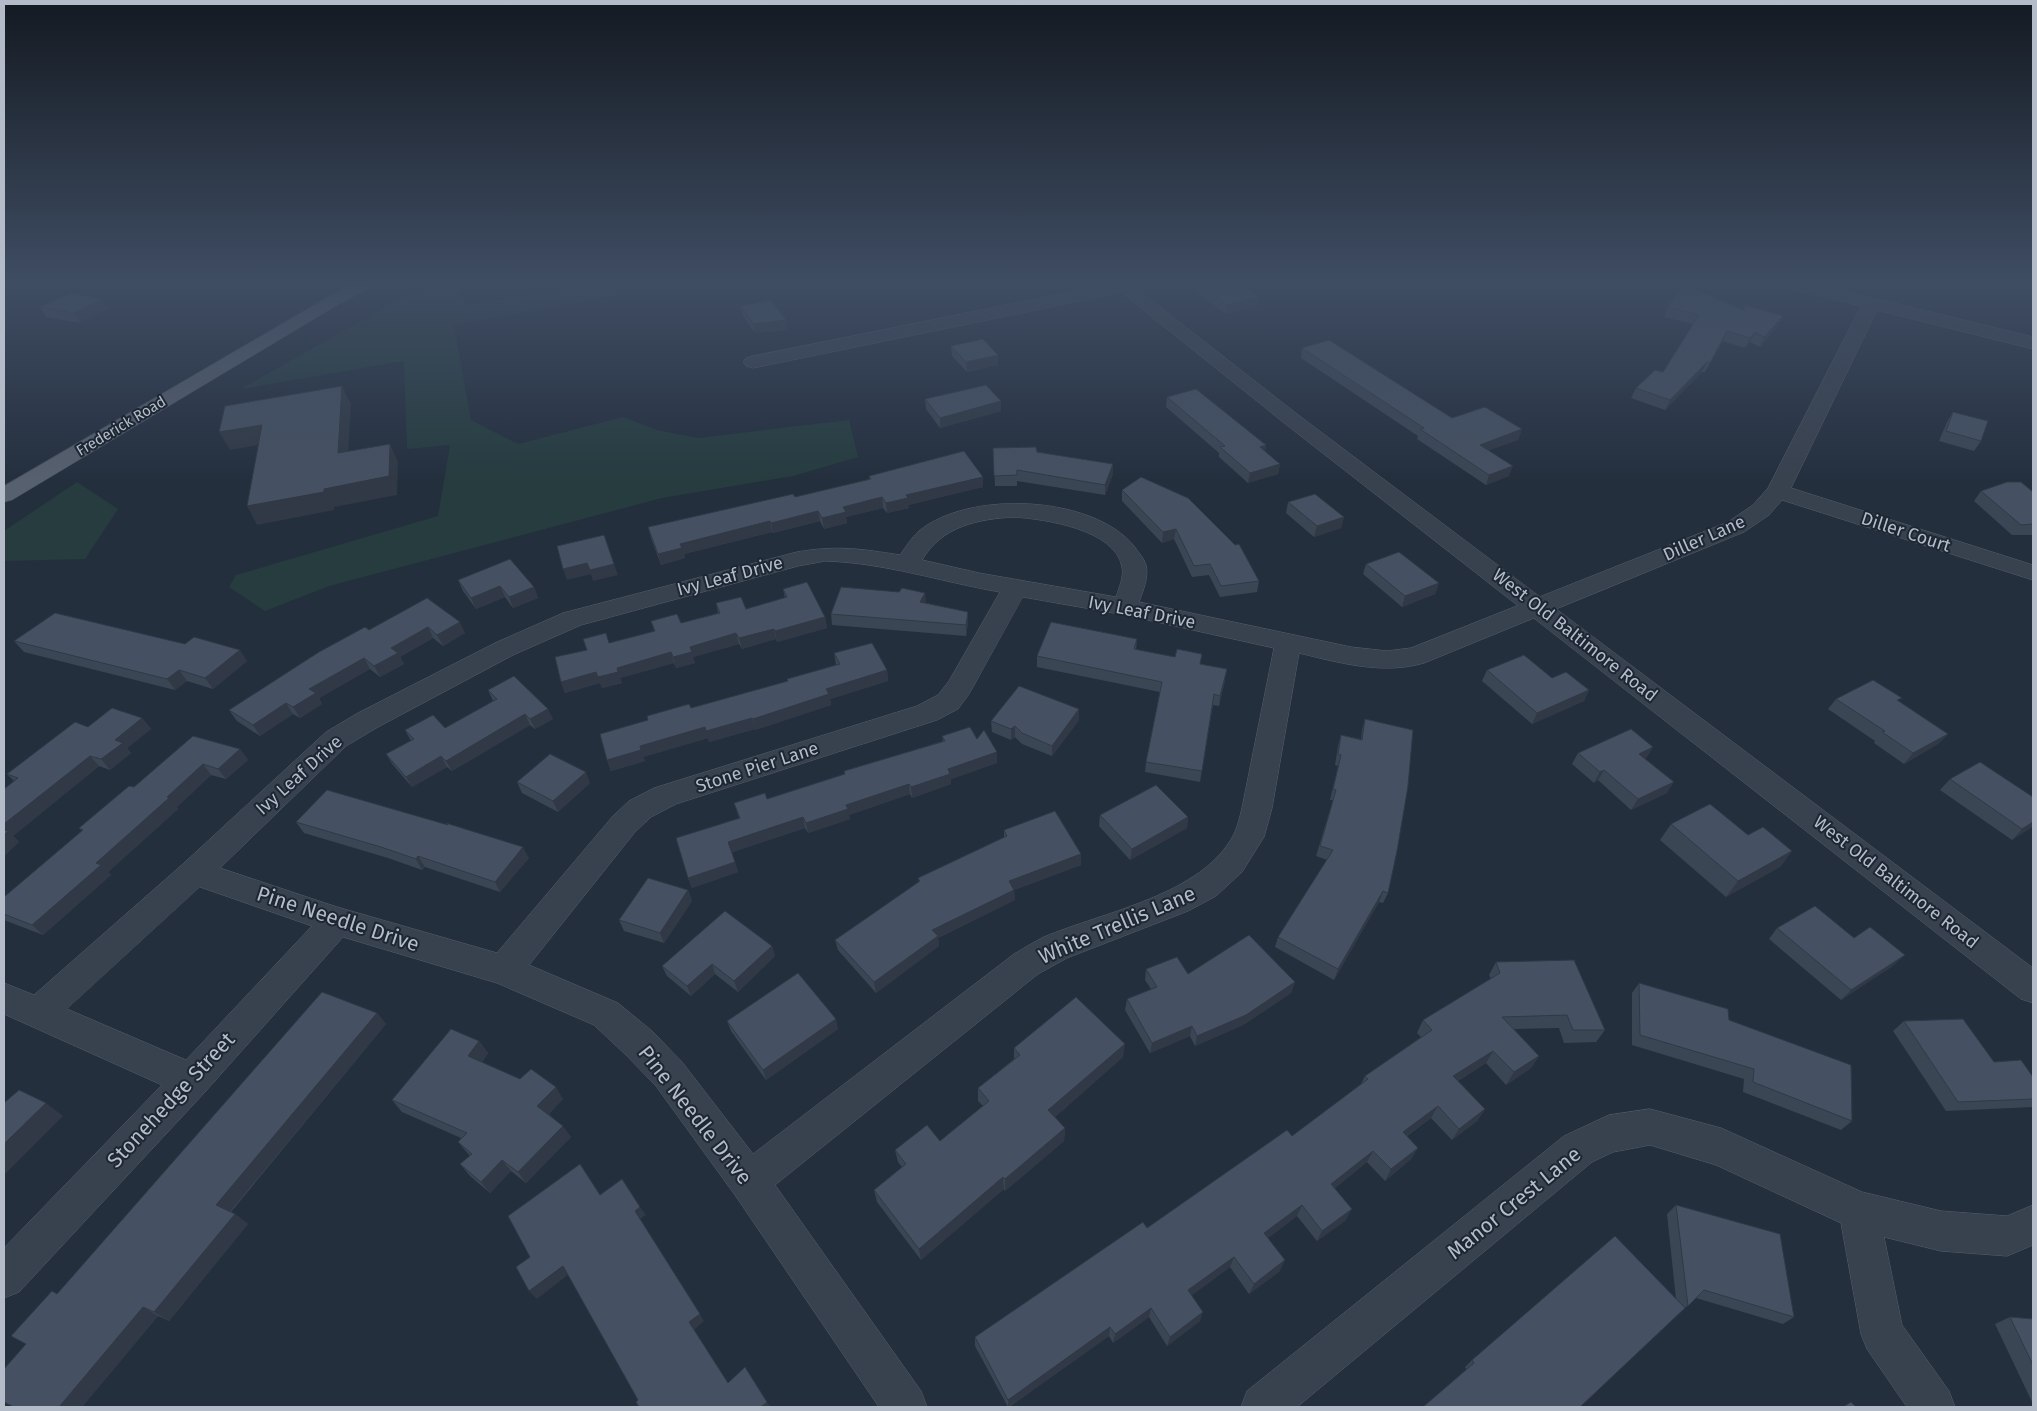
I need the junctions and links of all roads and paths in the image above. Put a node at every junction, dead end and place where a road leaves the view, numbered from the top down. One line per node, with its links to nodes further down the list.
1 (252, 348): 7 (main road, Frederick Road)
2 (820, 348): 5 (street)
3 (1200, 348): 12 (street, West Old Baltimore Road)
4 (1849, 348): 6 (street, Diller Lane)
5 (753, 362)
6 (1778, 491): 9 (street, Diller Court); 12 (street, Diller Lane)
7 (4, 495)
8 (906, 564): 10 (street, Ivy Leaf Drive); 11 (street); 14 (street, Ivy Leaf Drive)
9 (2033, 573)
10 (1015, 588): 11 (street, Ivy Leaf Drive); 16 (street, Stone Pier Lane)
11 (1125, 607): 13 (street, Ivy Leaf Drive)
12 (1540, 608): 13 (street, Ivy Leaf Drive); 17 (street, West Old Baltimore Road)
13 (1288, 643): 21 (street, White Trellis Lane)
14 (195, 872): 15 (street, Pine Needle Drive); 19 (street, Ivy Leaf Drive)
15 (337, 921): 16 (street, Pine Needle Drive); 20 (street, Stonehedge Street)
16 (504, 970): 21 (street, Pine Needle Drive)
17 (2033, 988)
18 (4, 998): 19 (street)
19 (39, 1012): 20 (street)
20 (192, 1080): 24 (street, Stonehedge Street)
21 (749, 1181): 25 (street, Pine Needle Drive)
22 (1859, 1211): 23 (street, Manor Crest Lane); 26 (street, Manor Crest Lane); 27 (street)
23 (2033, 1225)
24 (4, 1277)
25 (905, 1407)
26 (1263, 1407)
27 (1933, 1407)

